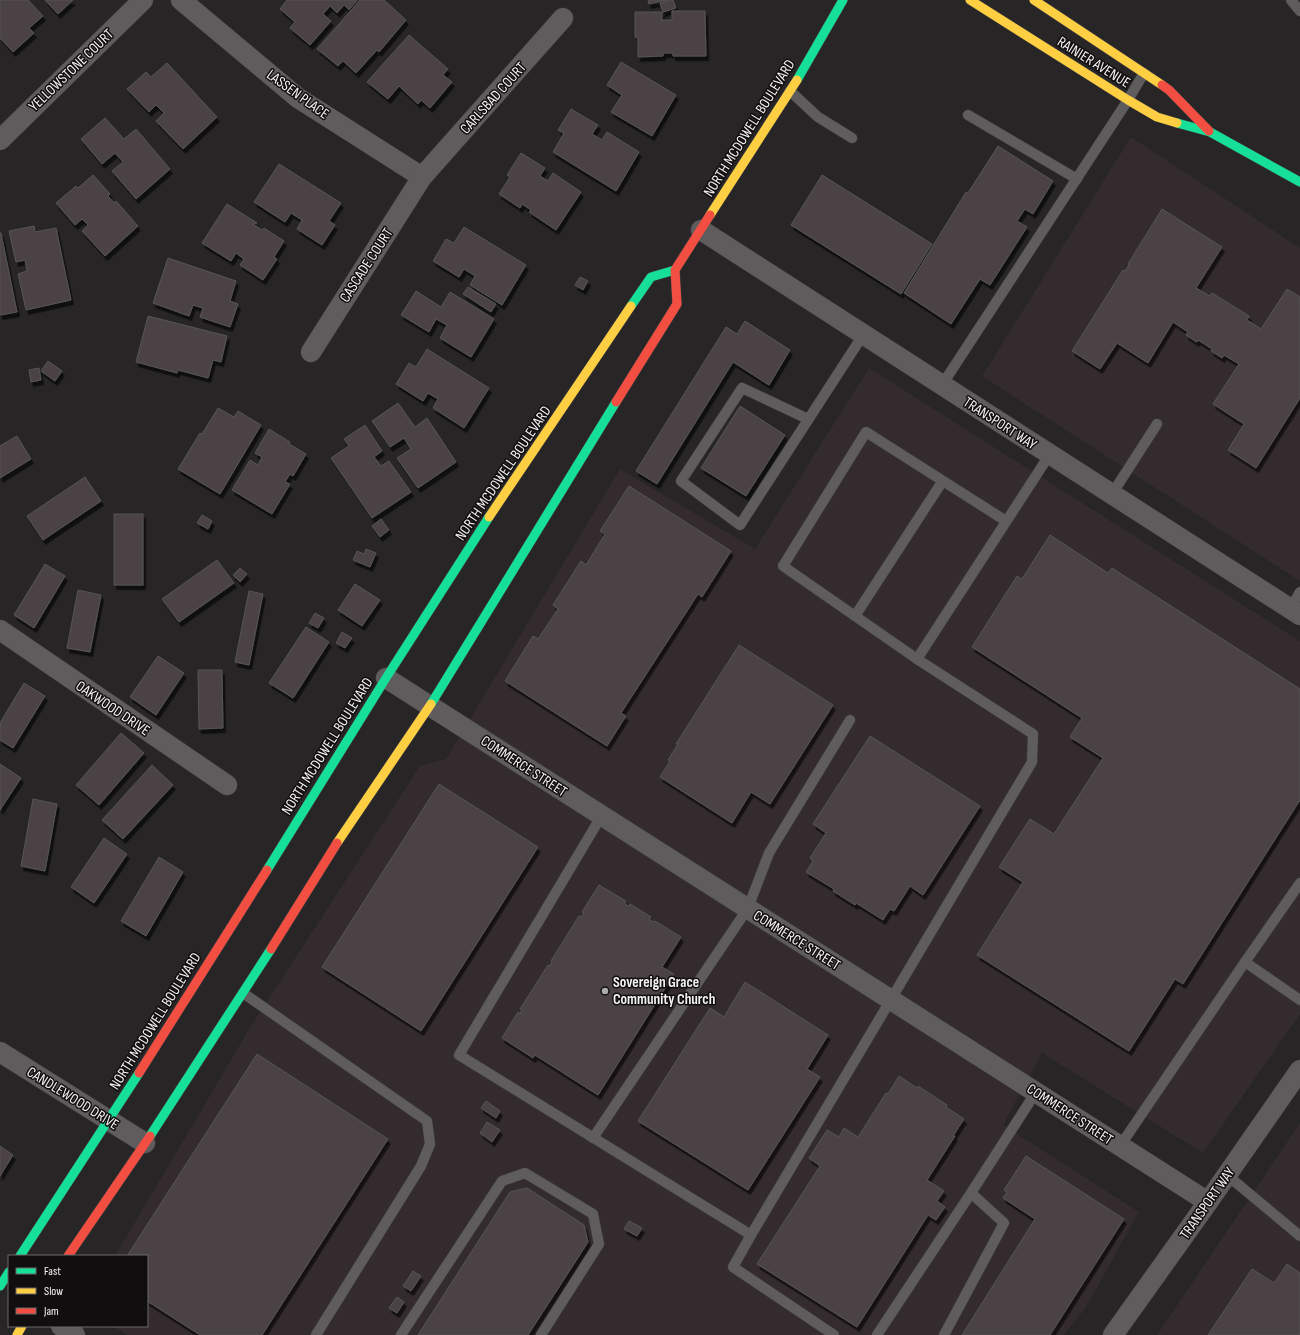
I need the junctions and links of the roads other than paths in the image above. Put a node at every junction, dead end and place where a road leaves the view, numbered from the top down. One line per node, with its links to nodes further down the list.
1 (143, 0): 15 (street, YELLOWSTONE COURT)
2 (181, 0): 16 (street, LASSEN PLACE)
3 (843, 0): 10 (main road, NORTH MCDOWELL BOULEVARD)
4 (970, 0): 11 (main road, RAINIER AVENUE)
5 (1034, 0): 9 (main road, RAINIER AVENUE)
6 (1291, 0): 7 (lane)
7 (1300, 11)
8 (563, 18): 16 (street, CARLSBAD COURT)
9 (1144, 73): 11 (lane); 13 (main road, RAINIER AVENUE)
10 (790, 91): 14 (lane); 19 (main road, NORTH MCDOWELL BOULEVARD)
11 (1128, 100): 13 (main road, RAINIER AVENUE); 17 (lane)
12 (968, 115): 17 (lane)
13 (1210, 132): 18 (main road, RAINIER AVENUE)
14 (852, 138)
15 (0, 140)
16 (422, 178): 22 (street, CASCADE COURT)
17 (1077, 179): 23 (lane)
18 (1300, 182)
19 (701, 230): 20 (main road, NORTH MCDOWELL BOULEVARD); 21 (street, TRANSPORT WAY)
20 (675, 270): 34 (main road, NORTH MCDOWELL BOULEVARD); 35 (main road)
21 (863, 335): 23 (street, TRANSPORT WAY); 24 (lane)
22 (311, 352)
23 (942, 385): 26 (street, TRANSPORT WAY)
24 (808, 418): 24 (lane)
25 (1157, 424): 28 (lane)
26 (1050, 454): 28 (street, TRANSPORT WAY); 29 (lane)
27 (942, 482): 29 (lane); 31 (lane); 31 (lane)
28 (1112, 494): 30 (street, TRANSPORT WAY)
29 (1006, 522): 33 (lane)
30 (1297, 605)
31 (855, 616): 33 (lane)
32 (0, 630): 37 (street, OAKWOOD DRIVE)
33 (917, 659): 43 (lane)
34 (386, 678): 35 (street, COMMERCE STREET); 48 (main road, NORTH MCDOWELL BOULEVARD)
35 (430, 706): 38 (street, COMMERCE STREET); 42 (main road)
36 (850, 720): 40 (lane)
37 (226, 785)
38 (602, 815): 40 (street, COMMERCE STREET); 49 (lane)
39 (1300, 883): 41 (lane)
40 (748, 908): 43 (street, COMMERCE STREET); 49 (lane)
41 (1245, 962): 44 (lane); 51 (lane)
42 (244, 993): 50 (main road); 63 (lane)
43 (891, 1000): 47 (street, COMMERCE STREET); 55 (lane)
44 (1300, 1000)
45 (0, 1052): 48 (street, CANDLEWOOD DRIVE)
46 (1300, 1070): 52 (street, TRANSPORT WAY)
47 (1036, 1092): 51 (street, COMMERCE STREET); 53 (lane)
48 (109, 1121): 50 (street, CANDLEWOOD DRIVE); 57 (main road, NORTH MCDOWELL BOULEVARD)
49 (593, 1138): 55 (lane)
50 (145, 1143): 58 (main road)
51 (1120, 1146): 54 (street, COMMERCE STREET)
52 (1227, 1175): 54 (street, TRANSPORT WAY); 56 (lane)
53 (971, 1194): 67 (lane); 68 (lane)
54 (1208, 1202): 69 (street, TRANSPORT WAY)
55 (751, 1235): 66 (lane)
56 (1300, 1236)
57 (21, 1255)
58 (69, 1255)
59 (8, 1274): 60 (main road)
60 (0, 1286)
61 (63, 1327): 62 (street)
62 (75, 1335)
63 (316, 1335)
64 (401, 1335): 65 (lane)
65 (541, 1335)
66 (834, 1335)
67 (877, 1335)
68 (944, 1335)
69 (1113, 1335)

